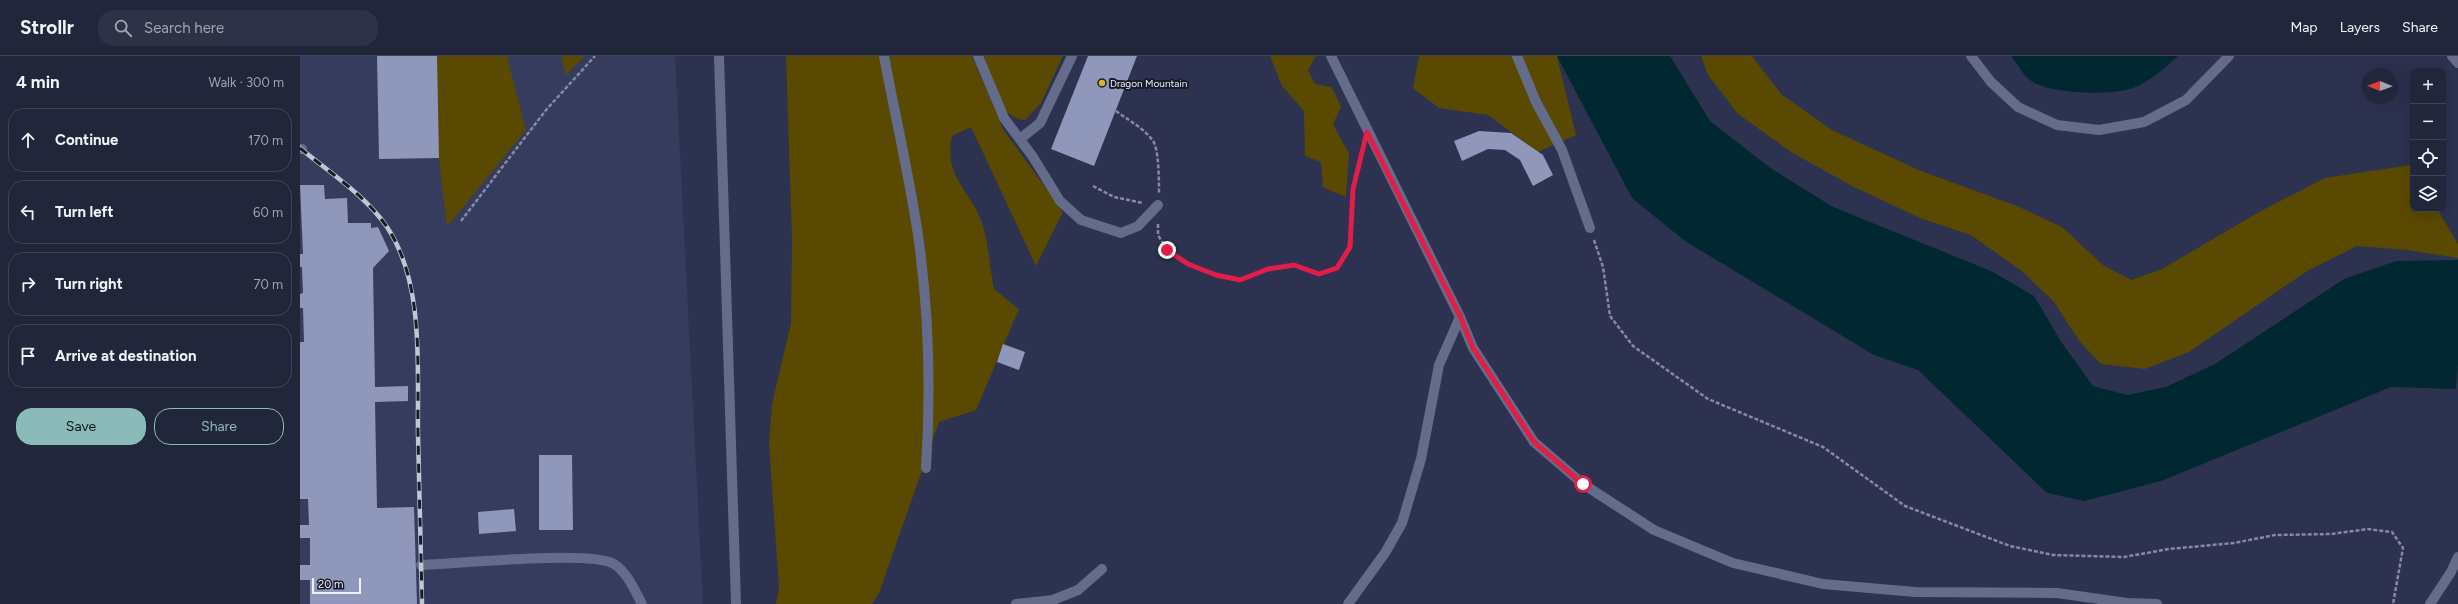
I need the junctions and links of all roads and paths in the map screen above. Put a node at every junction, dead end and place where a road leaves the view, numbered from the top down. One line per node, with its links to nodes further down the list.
1 (595, 56): 17 (path)
2 (719, 56): 26 (street)
3 (884, 56): 20 (street)
4 (978, 56): 14 (street)
5 (1072, 56): 14 (street)
6 (1331, 56): 13 (street)
7 (1517, 56): 18 (street)
8 (1971, 56): 9 (street)
9 (2229, 56)
10 (2452, 56): 11 (street)
11 (2458, 63)
12 (1116, 111): 16 (path)
13 (1367, 132): 16 (path); 19 (street)
14 (1020, 140): 16 (street)
15 (1092, 186): 16 (path)
16 (1158, 205)
17 (461, 221)
18 (1590, 228): 30 (path)
19 (1460, 316): 24 (street); 28 (street)
20 (926, 468)
21 (2458, 557): 31 (street)
22 (421, 566): 25 (street)
23 (1102, 569): 27 (street)
24 (2127, 603): 29 (street)
25 (642, 604)
26 (736, 604)
27 (1016, 604)
28 (1348, 604)
29 (2153, 604)
30 (2393, 604)
31 (2430, 604)

